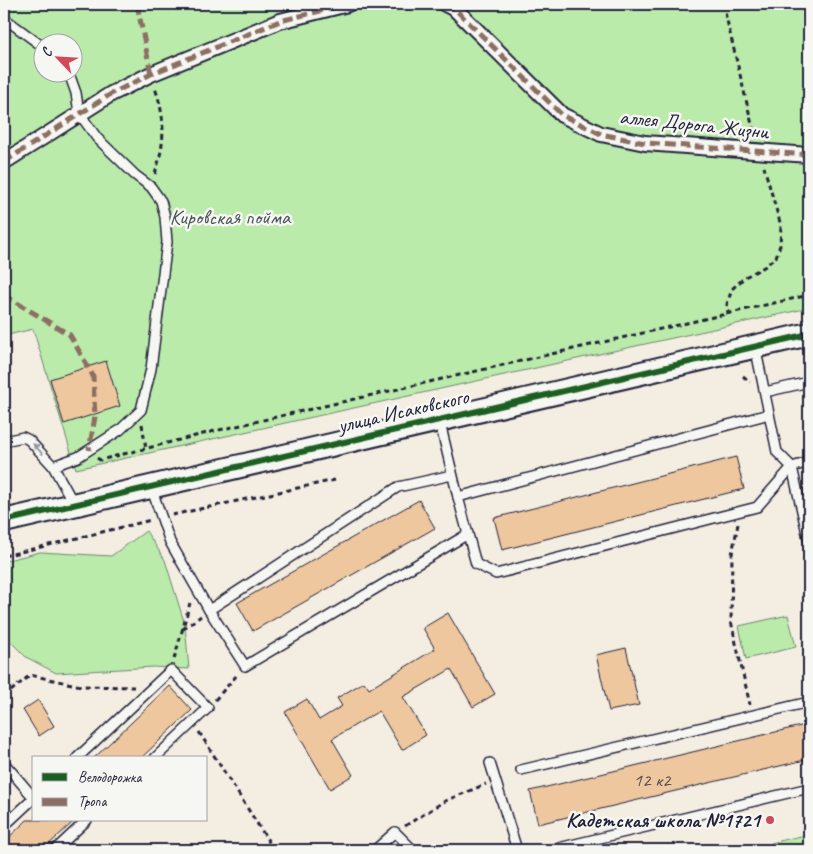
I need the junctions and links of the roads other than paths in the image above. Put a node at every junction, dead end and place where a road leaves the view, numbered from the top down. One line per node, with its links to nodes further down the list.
1 (348, 4): 6 (street)
2 (445, 4): 7 (street, аллея Дорога Жизни)
3 (4, 18): 4 (lane)
4 (32, 39)
5 (72, 82): 6 (lane)
6 (80, 114): 8 (street); 17 (lane)
7 (809, 155)
8 (4, 162)
9 (809, 334): 10 (street, улица Исаковского)
10 (755, 346): 12 (lane); 14 (street, улица Исаковского)
11 (809, 382): 12 (lane)
12 (766, 392): 13 (lane)
13 (769, 414): 18 (lane); 21 (lane)
14 (438, 419): 19 (lane); 20 (street, улица Исаковского)
15 (4, 441): 17 (lane, one-way to 15)
16 (809, 462): 18 (lane)
17 (54, 466): 22 (lane)
18 (792, 467): 24 (lane); 25 (lane)
19 (452, 475): 21 (lane); 26 (lane)
20 (151, 487): 22 (street, улица Исаковского); 26 (lane)
21 (458, 498): 24 (lane)
22 (74, 504): 23 (street, улица Исаковского)
23 (4, 521)
24 (468, 534): 26 (lane)
25 (809, 542)
26 (209, 610)
27 (809, 702): 32 (lane)
28 (79, 756): 29 (lane)
29 (156, 756)
30 (490, 762): 41 (lane)
31 (4, 763): 34 (lane)
32 (521, 770)
33 (809, 788): 42 (lane)
34 (32, 796)
35 (32, 800): 37 (lane)
36 (86, 822): 38 (lane)
37 (4, 826)
38 (55, 850)
39 (375, 850): 40 (lane)
40 (413, 850)
41 (517, 850)
42 (550, 850)

